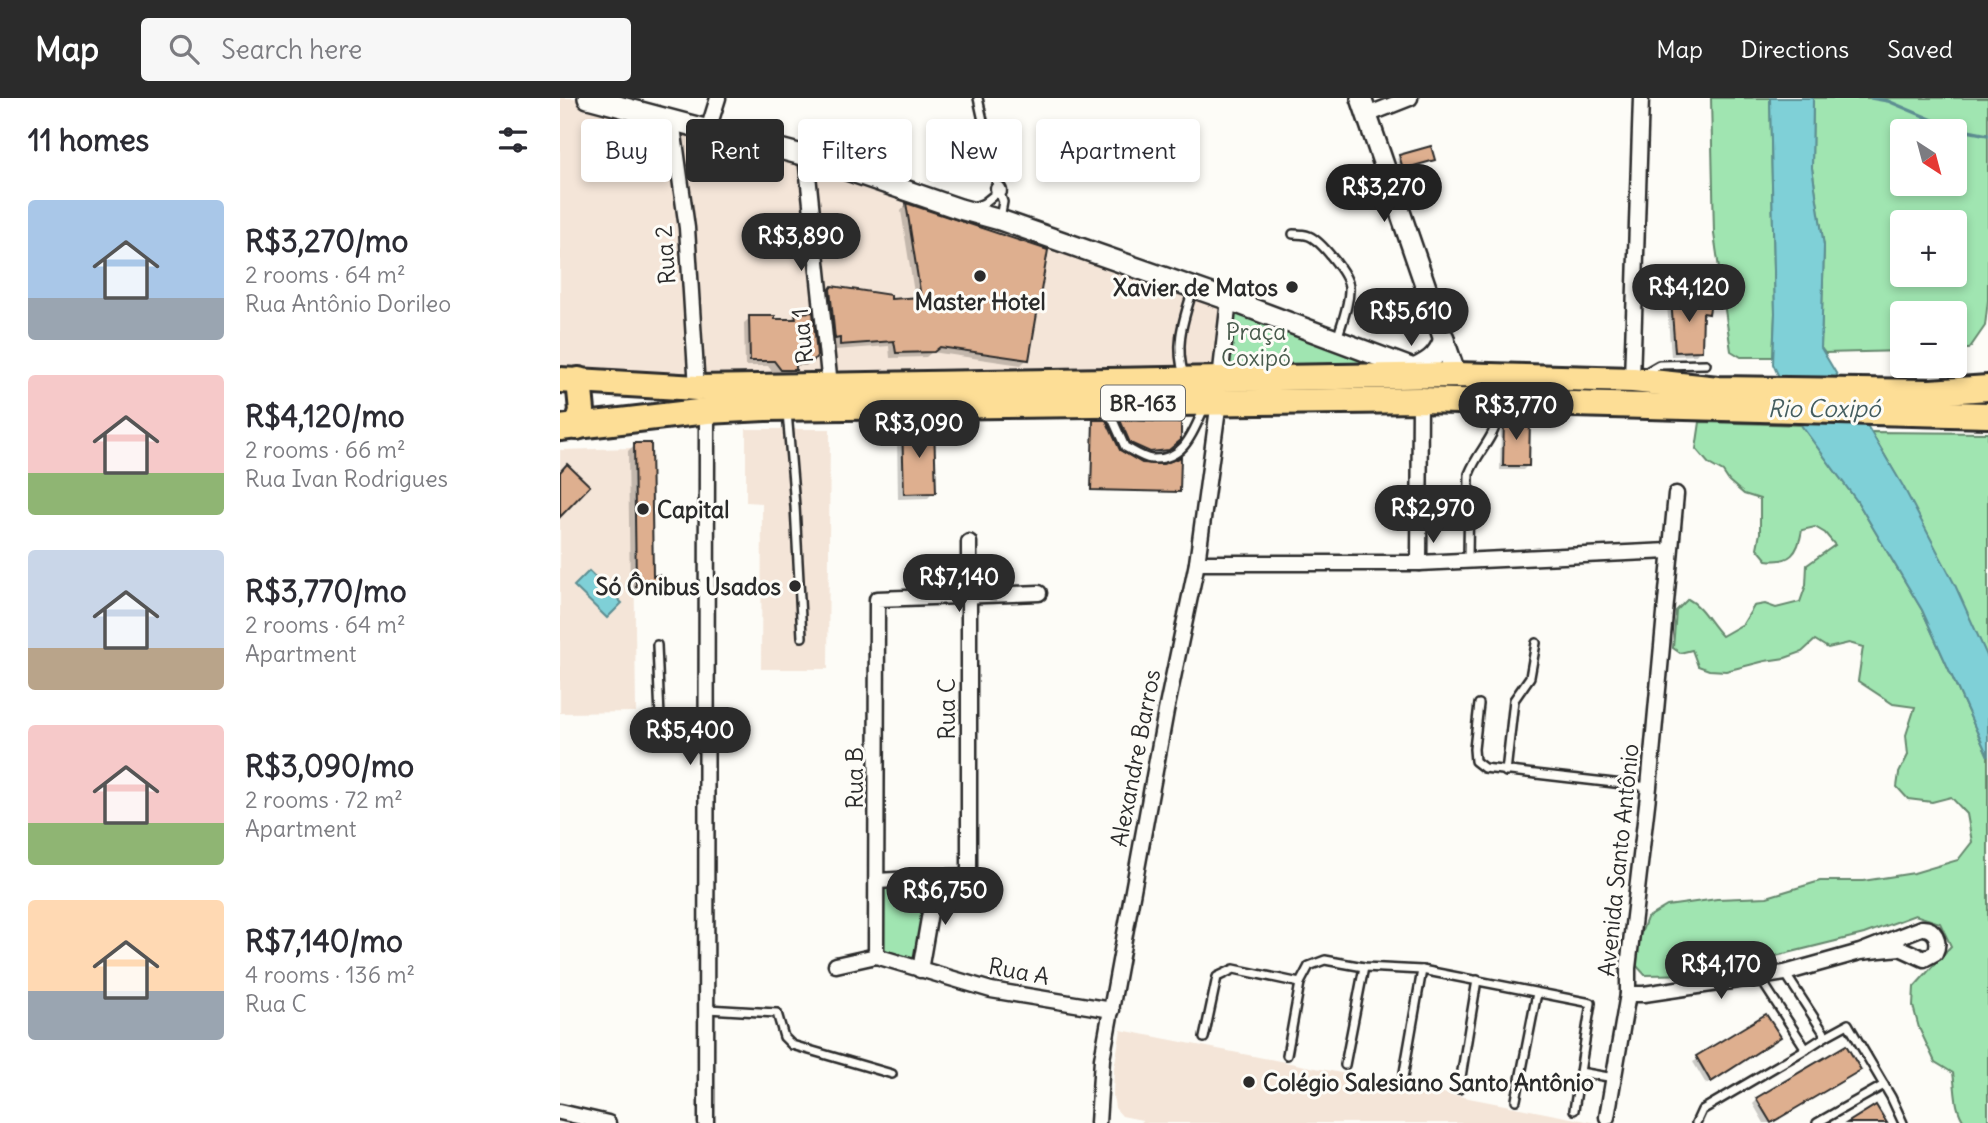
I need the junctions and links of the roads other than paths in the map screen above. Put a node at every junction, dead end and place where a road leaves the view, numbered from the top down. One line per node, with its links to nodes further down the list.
1 (588, 98): 7 (street)
2 (718, 98): 8 (street)
3 (978, 98): 13 (lane)
4 (1410, 98): 6 (street)
5 (1641, 98): 26 (street)
6 (1364, 107): 19 (street)
7 (668, 119)
8 (711, 119)
9 (672, 120): 10 (street); 28 (street, Rua 2)
10 (686, 124)
11 (809, 182): 27 (street, Rua 1)
12 (882, 182): 14 (street)
13 (998, 190): 14 (lane); 15 (lane)
14 (960, 209): 15 (street)
15 (1000, 220): 17 (street)
16 (1293, 234): 20 (lane)
17 (1193, 288): 18 (street); 25 (lane)
18 (1229, 300): 20 (street); 30 (street, Alexandre Barros)
19 (1444, 338): 22 (street); 23 (street)
20 (1337, 341): 22 (street)
21 (1706, 365): 26 (lane)
22 (1414, 373): 23 (highway, BR-163); 30 (highway, BR-163)
23 (1456, 374): 26 (highway, BR-163)
24 (569, 380): 28 (highway, BR-163); 39 (highway)
25 (1185, 380): 27 (highway, BR-163); 30 (highway, BR-163)
26 (1633, 380): 32 (highway, BR-163)
27 (830, 386): 28 (highway, BR-163)
28 (697, 388)
29 (1988, 388): 34 (highway, BR-163)
30 (1215, 394): 31 (highway, BR-163); 35 (highway, BR-163); 35 (lane); 44 (street, Alexandre Barros)
31 (1420, 400): 33 (highway, BR-163); 45 (street)
32 (1723, 400): 33 (highway, BR-163); 34 (highway, BR-163)
33 (1499, 402): 43 (lane)
34 (1931, 403): 38 (highway, BR-163)
35 (1105, 404): 36 (highway, BR-163)
36 (787, 407): 37 (highway, BR-163); 48 (lane)
37 (707, 411): 39 (highway, BR-163); 52 (street)
38 (1988, 415)
39 (569, 428)
40 (1676, 494): 42 (street, Avenida Santo Antônio)
41 (969, 542): 47 (street, Rua C)
42 (1670, 551): 43 (street); 54 (street, Avenida Santo Antônio)
43 (1468, 561): 45 (street)
44 (1197, 564): 45 (street); 70 (street, Alexandre Barros)
45 (1419, 564)
46 (1039, 593): 47 (street)
47 (969, 597): 55 (street, Rua C); 56 (street, Rua B)
48 (802, 637)
49 (1536, 643): 53 (lane)
50 (657, 645): 52 (lane)
51 (1479, 704): 53 (lane)
52 (707, 729): 69 (street)
53 (1506, 772): 54 (lane)
54 (1649, 787): 68 (street, Avenida Santo Antônio)
55 (936, 878): 56 (street); 61 (street)
56 (877, 881): 58 (street, Rua B)
57 (1860, 953): 57 (street); 63 (street, Avenida Santo Antônio)
58 (876, 956): 59 (street); 61 (street, Rua A)
59 (836, 965)
60 (1364, 967): 62 (lane); 66 (lane); 75 (lane)
61 (920, 970): 70 (street, Rua A)
62 (1422, 970): 65 (lane); 78 (lane)
63 (1785, 973): 64 (street, Avenida Santo Antônio); 71 (lane)
64 (1760, 978): 68 (street, Avenida Santo Antônio); 73 (lane)
65 (1477, 980): 67 (lane); 81 (lane)
66 (1300, 983): 72 (lane); 74 (lane)
67 (1536, 993): 76 (lane); 82 (lane)
68 (1628, 994): 79 (street)
69 (707, 1009): 77 (lane); 87 (street)
70 (1112, 1010): 88 (street, Alexandre Barros)
71 (1826, 1036): 73 (lane); 80 (lane)
72 (1204, 1038)
73 (1806, 1049): 89 (lane)
74 (1287, 1055)
75 (1345, 1065)
76 (1580, 1072): 79 (lane); 83 (lane)
77 (891, 1074)
78 (1403, 1078)
79 (1614, 1078): 85 (street)
80 (1884, 1085): 90 (lane); 91 (lane)
81 (1459, 1089)
82 (1516, 1100)
83 (1574, 1110)
84 (560, 1112): 86 (street)
85 (1607, 1117)
86 (608, 1123)
87 (706, 1123)
88 (1099, 1123)
89 (1696, 1123)
90 (1816, 1123)
91 (1903, 1123)

